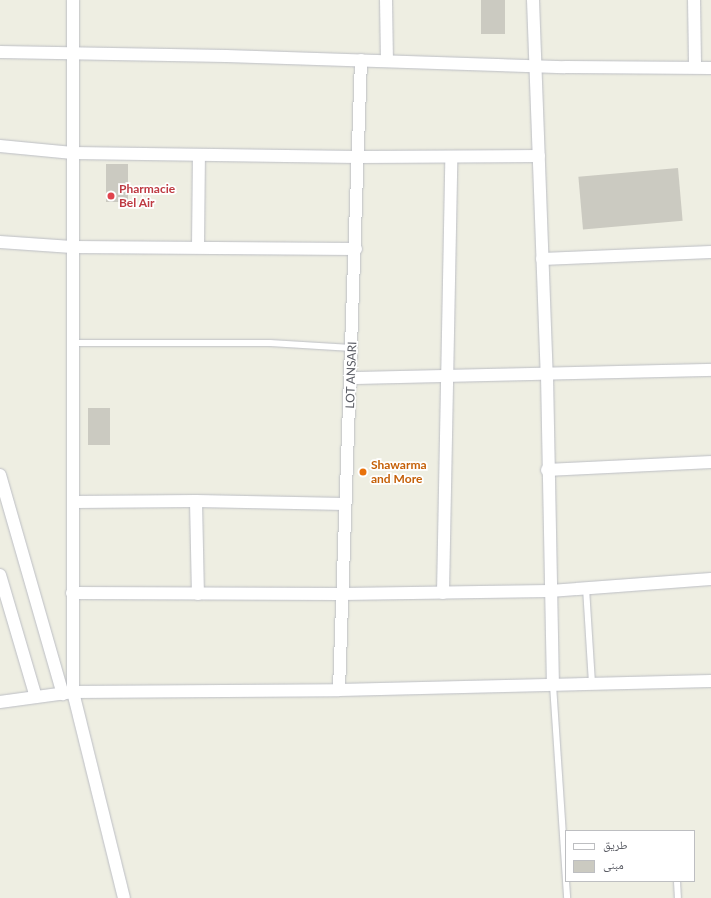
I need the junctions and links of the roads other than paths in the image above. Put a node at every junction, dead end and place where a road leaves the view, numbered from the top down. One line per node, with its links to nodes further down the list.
1 (73, 0): 6 (street)
2 (386, 0): 8 (street)
3 (533, 0): 9 (street)
4 (694, 0): 10 (street)
5 (0, 52): 6 (street)
6 (74, 53): 7 (street); 13 (street)
7 (361, 60): 8 (street); 16 (street, LOT ANSARI)
8 (387, 61): 9 (street)
9 (536, 66): 10 (street); 15 (street)
10 (696, 67): 11 (street)
11 (711, 68)
12 (0, 146): 13 (street)
13 (73, 153): 14 (street); 20 (street)
14 (199, 155): 16 (street); 19 (street)
15 (539, 156): 17 (street); 23 (street)
16 (356, 157): 17 (street); 21 (street, LOT ANSARI)
17 (451, 158): 28 (street)
18 (0, 242): 20 (street)
19 (198, 246): 20 (street); 21 (street)
20 (72, 247): 24 (street)
21 (356, 249): 25 (street, LOT ANSARI)
22 (711, 252): 23 (street)
23 (542, 259): 27 (street)
24 (73, 343): 25 (lane); 34 (street)
25 (352, 348): 29 (street, LOT ANSARI)
26 (711, 370): 27 (street)
27 (547, 375): 28 (street); 31 (street)
28 (448, 376): 29 (street); 42 (street)
29 (351, 378): 35 (street, LOT ANSARI)
30 (711, 462): 31 (street)
31 (547, 470): 39 (street)
32 (0, 475): 49 (street)
33 (196, 501): 34 (street); 35 (street); 43 (street)
34 (74, 502): 41 (street)
35 (345, 504): 44 (street, LOT ANSARI)
36 (0, 575): 40 (street)
37 (711, 579): 38 (street)
38 (586, 588): 39 (street); 46 (lane)
39 (550, 591): 42 (street); 47 (street)
40 (3, 593): 50 (street)
41 (72, 593): 43 (street); 49 (street)
42 (443, 593): 44 (street)
43 (198, 594): 44 (street)
44 (342, 594): 48 (street, LOT ANSARI)
45 (711, 681): 46 (street)
46 (592, 684): 47 (street)
47 (553, 685): 48 (street); 52 (lane)
48 (339, 690): 49 (street)
49 (68, 693): 50 (street); 55 (street)
50 (36, 697): 51 (street)
51 (0, 702)
52 (565, 868)
53 (566, 882): 56 (lane)
54 (677, 882): 57 (lane)
55 (124, 898)
56 (567, 898)
57 (678, 898)

